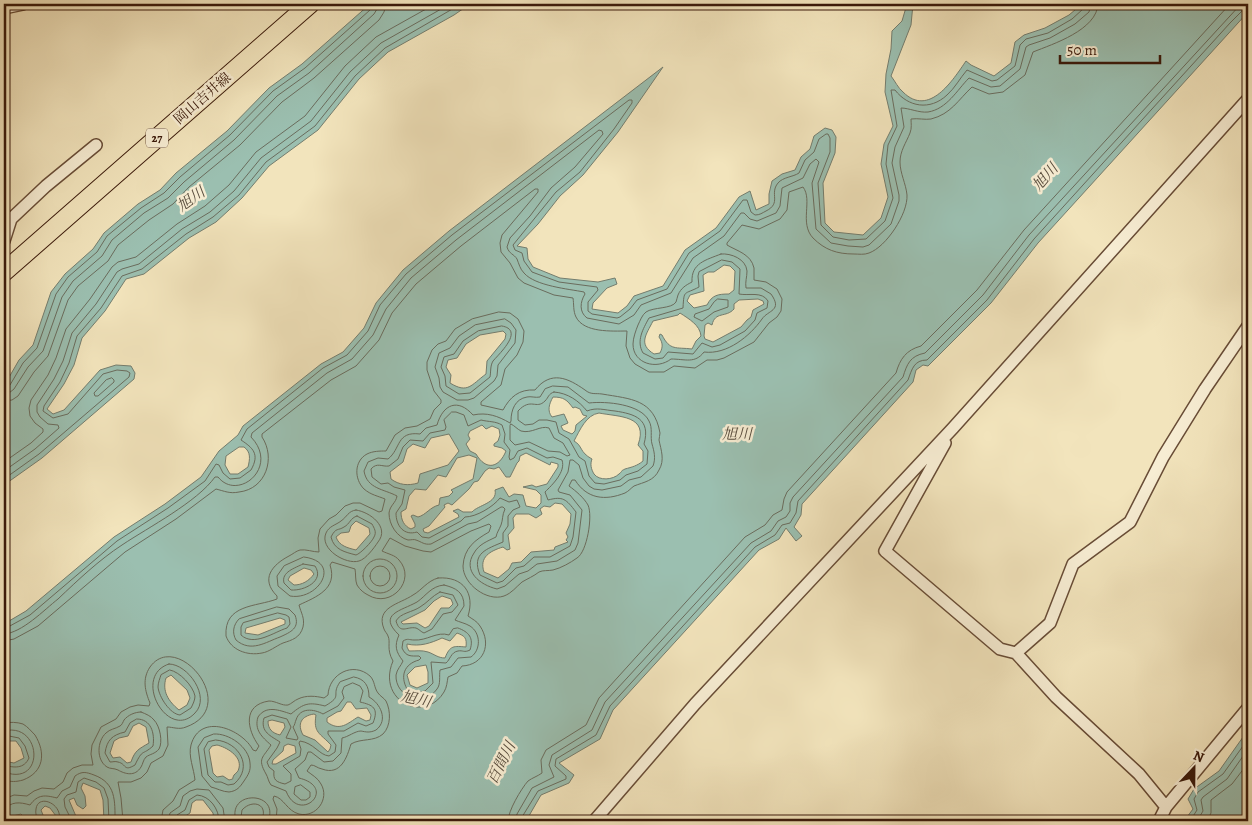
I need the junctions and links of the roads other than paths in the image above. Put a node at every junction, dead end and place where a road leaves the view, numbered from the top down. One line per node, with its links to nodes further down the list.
1 (24, 4): 3 (street)
2 (310, 4): 7 (main road, 岡山吉井線 / 27)
3 (4, 8)
4 (1248, 99): 9 (street)
5 (96, 145): 6 (street)
6 (4, 241)
7 (4, 272)
8 (1248, 326): 10 (street)
9 (953, 428): 10 (street); 13 (street)
10 (1016, 653): 12 (street)
11 (1248, 708): 12 (street)
12 (1166, 807): 14 (street)
13 (594, 821)
14 (1159, 821)

